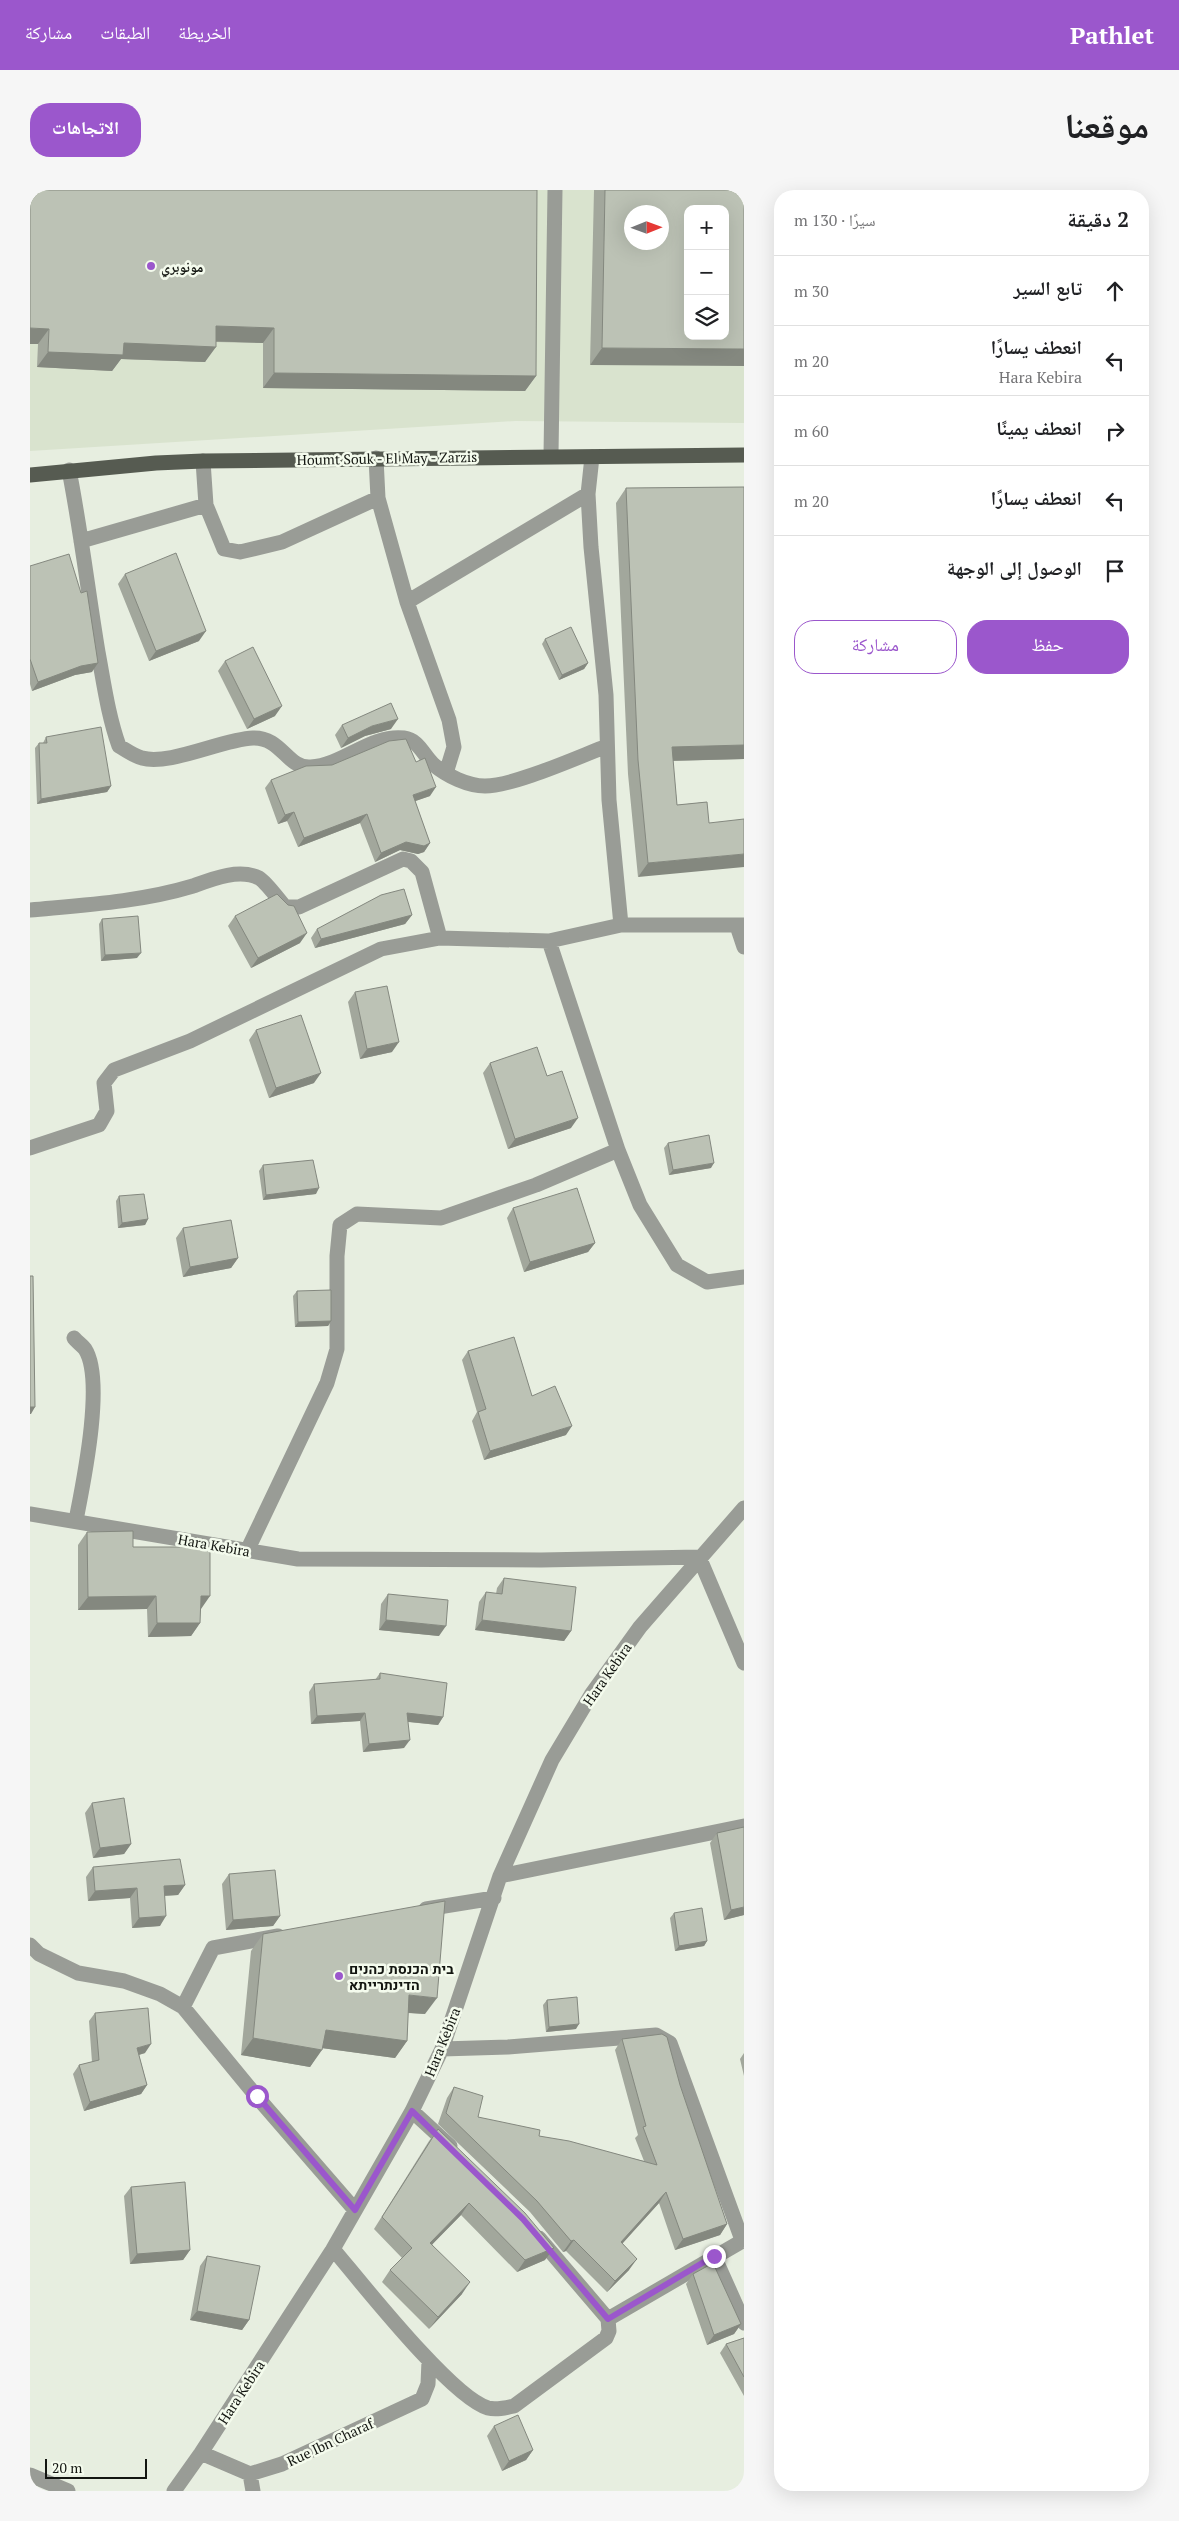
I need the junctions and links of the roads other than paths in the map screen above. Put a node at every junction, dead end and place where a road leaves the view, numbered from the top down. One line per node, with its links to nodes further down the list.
1 (555, 190): 2 (street)
2 (551, 455): 4 (main road, Houmt Souk - El May - Zarzis); 5 (main road, Houmt Souk - El May - Zarzis)
3 (744, 455): 4 (main road, Houmt Souk - El May - Zarzis)
4 (592, 456): 9 (street)
5 (376, 458): 6 (main road, Houmt Souk - El May - Zarzis); 10 (street)
6 (203, 460): 7 (main road, Houmt Souk - El May - Zarzis); 11 (street)
7 (69, 470): 8 (main road, Houmt Souk - El May - Zarzis); 12 (street)
8 (30, 476)
9 (588, 494): 13 (street); 14 (street)
10 (378, 498): 11 (street); 13 (street)
11 (206, 505): 12 (street)
12 (81, 541): 15 (street)
13 (407, 602): 15 (street)
14 (607, 746): 15 (street); 17 (street)
15 (446, 773)
16 (30, 910): 19 (street)
17 (621, 925): 18 (street); 20 (street)
18 (741, 926): 21 (street)
19 (440, 938): 20 (street); 22 (street)
20 (549, 941): 23 (street)
21 (744, 947)
22 (30, 1148)
23 (618, 1150): 24 (street); 29 (street)
24 (744, 1277)
25 (74, 1338): 28 (street)
26 (744, 1508): 30 (street, Hara Kebira)
27 (30, 1514): 28 (street, Hara Kebira)
28 (76, 1520): 29 (street, Hara Kebira)
29 (247, 1551): 30 (street, Hara Kebira)
30 (699, 1557): 31 (street); 33 (street, Hara Kebira)
31 (744, 1664)
32 (744, 1826): 33 (street)
33 (500, 1876): 34 (street, Hara Kebira)
34 (494, 1898): 35 (street); 39 (street, Hara Kebira)
35 (416, 1911)
36 (297, 1932): 38 (street)
37 (30, 1944): 38 (street)
38 (183, 2007): 42 (street)
39 (442, 2049): 40 (street, Hara Kebira); 44 (street)
40 (412, 2111): 41 (street); 42 (street, Hara Kebira)
41 (462, 2157)
42 (355, 2210): 45 (street, Hara Kebira)
43 (529, 2226): 47 (street)
44 (743, 2240): 46 (street)
45 (333, 2249): 49 (street); 50 (street, Hara Kebira)
46 (714, 2256): 47 (street); 48 (street)
47 (608, 2319): 49 (street)
48 (744, 2323)
49 (429, 2361): 51 (street, Rue Ibn Charaf)
50 (201, 2453): 51 (street); 54 (street, Hara Kebira)
51 (250, 2474): 55 (street)
52 (30, 2476): 53 (street)
53 (68, 2491)
54 (174, 2491)
55 (253, 2491)

